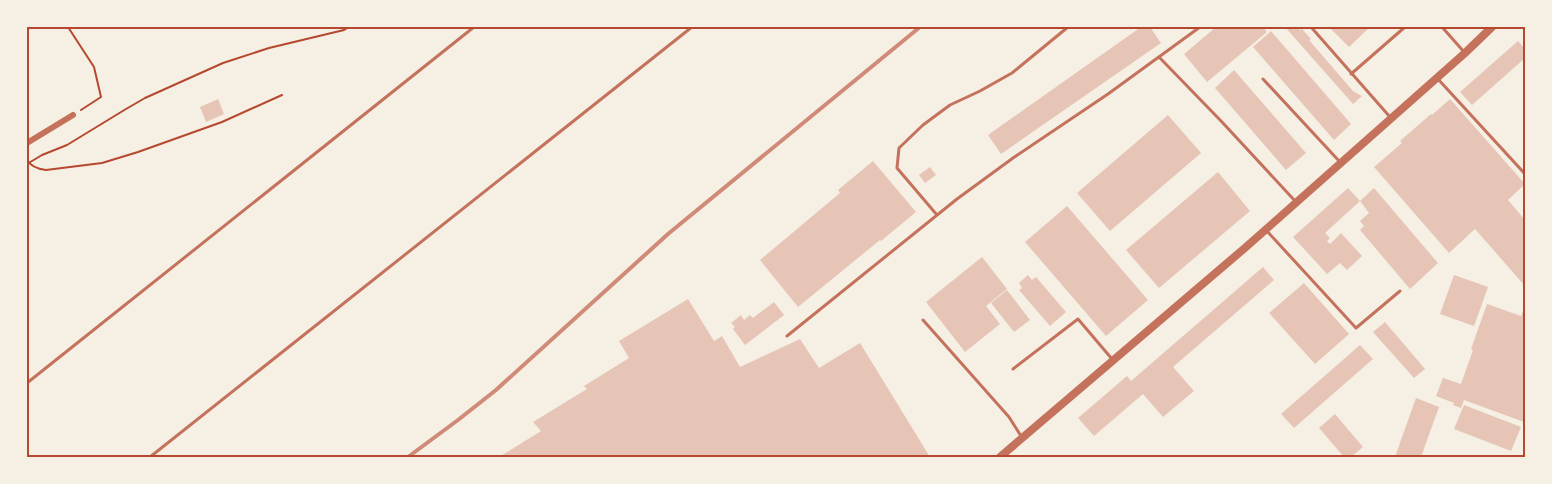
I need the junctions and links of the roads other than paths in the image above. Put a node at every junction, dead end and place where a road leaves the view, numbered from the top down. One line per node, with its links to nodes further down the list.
1 (474, 27): 29 (lane)
2 (692, 27): 31 (lane)
3 (1068, 27): 22 (lane)
4 (1200, 27): 12 (lane)
5 (1311, 27): 13 (lane)
6 (1405, 27): 13 (lane)
7 (1442, 27): 11 (lane)
8 (1492, 27): 10 (street)
9 (1497, 27): 10 (street)
10 (1478, 42): 11 (street)
11 (1465, 53): 14 (street)
12 (1159, 57): 21 (lane); 22 (lane)
13 (1352, 74): 17 (lane)
14 (1437, 78): 17 (street); 20 (lane)
15 (1263, 79): 19 (lane)
16 (73, 115): 18 (street)
17 (1391, 118): 19 (street)
18 (27, 143)
19 (1341, 163): 21 (street)
20 (1525, 174)
21 (1296, 202): 23 (street)
22 (937, 215): 26 (lane)
23 (1266, 230): 24 (lane); 27 (street)
24 (1400, 291)
25 (923, 320): 30 (lane)
26 (787, 336)
27 (1114, 360): 28 (lane); 30 (street)
28 (1013, 369)
29 (27, 383)
30 (1022, 438): 32 (street)
31 (150, 457)
32 (1000, 457)

